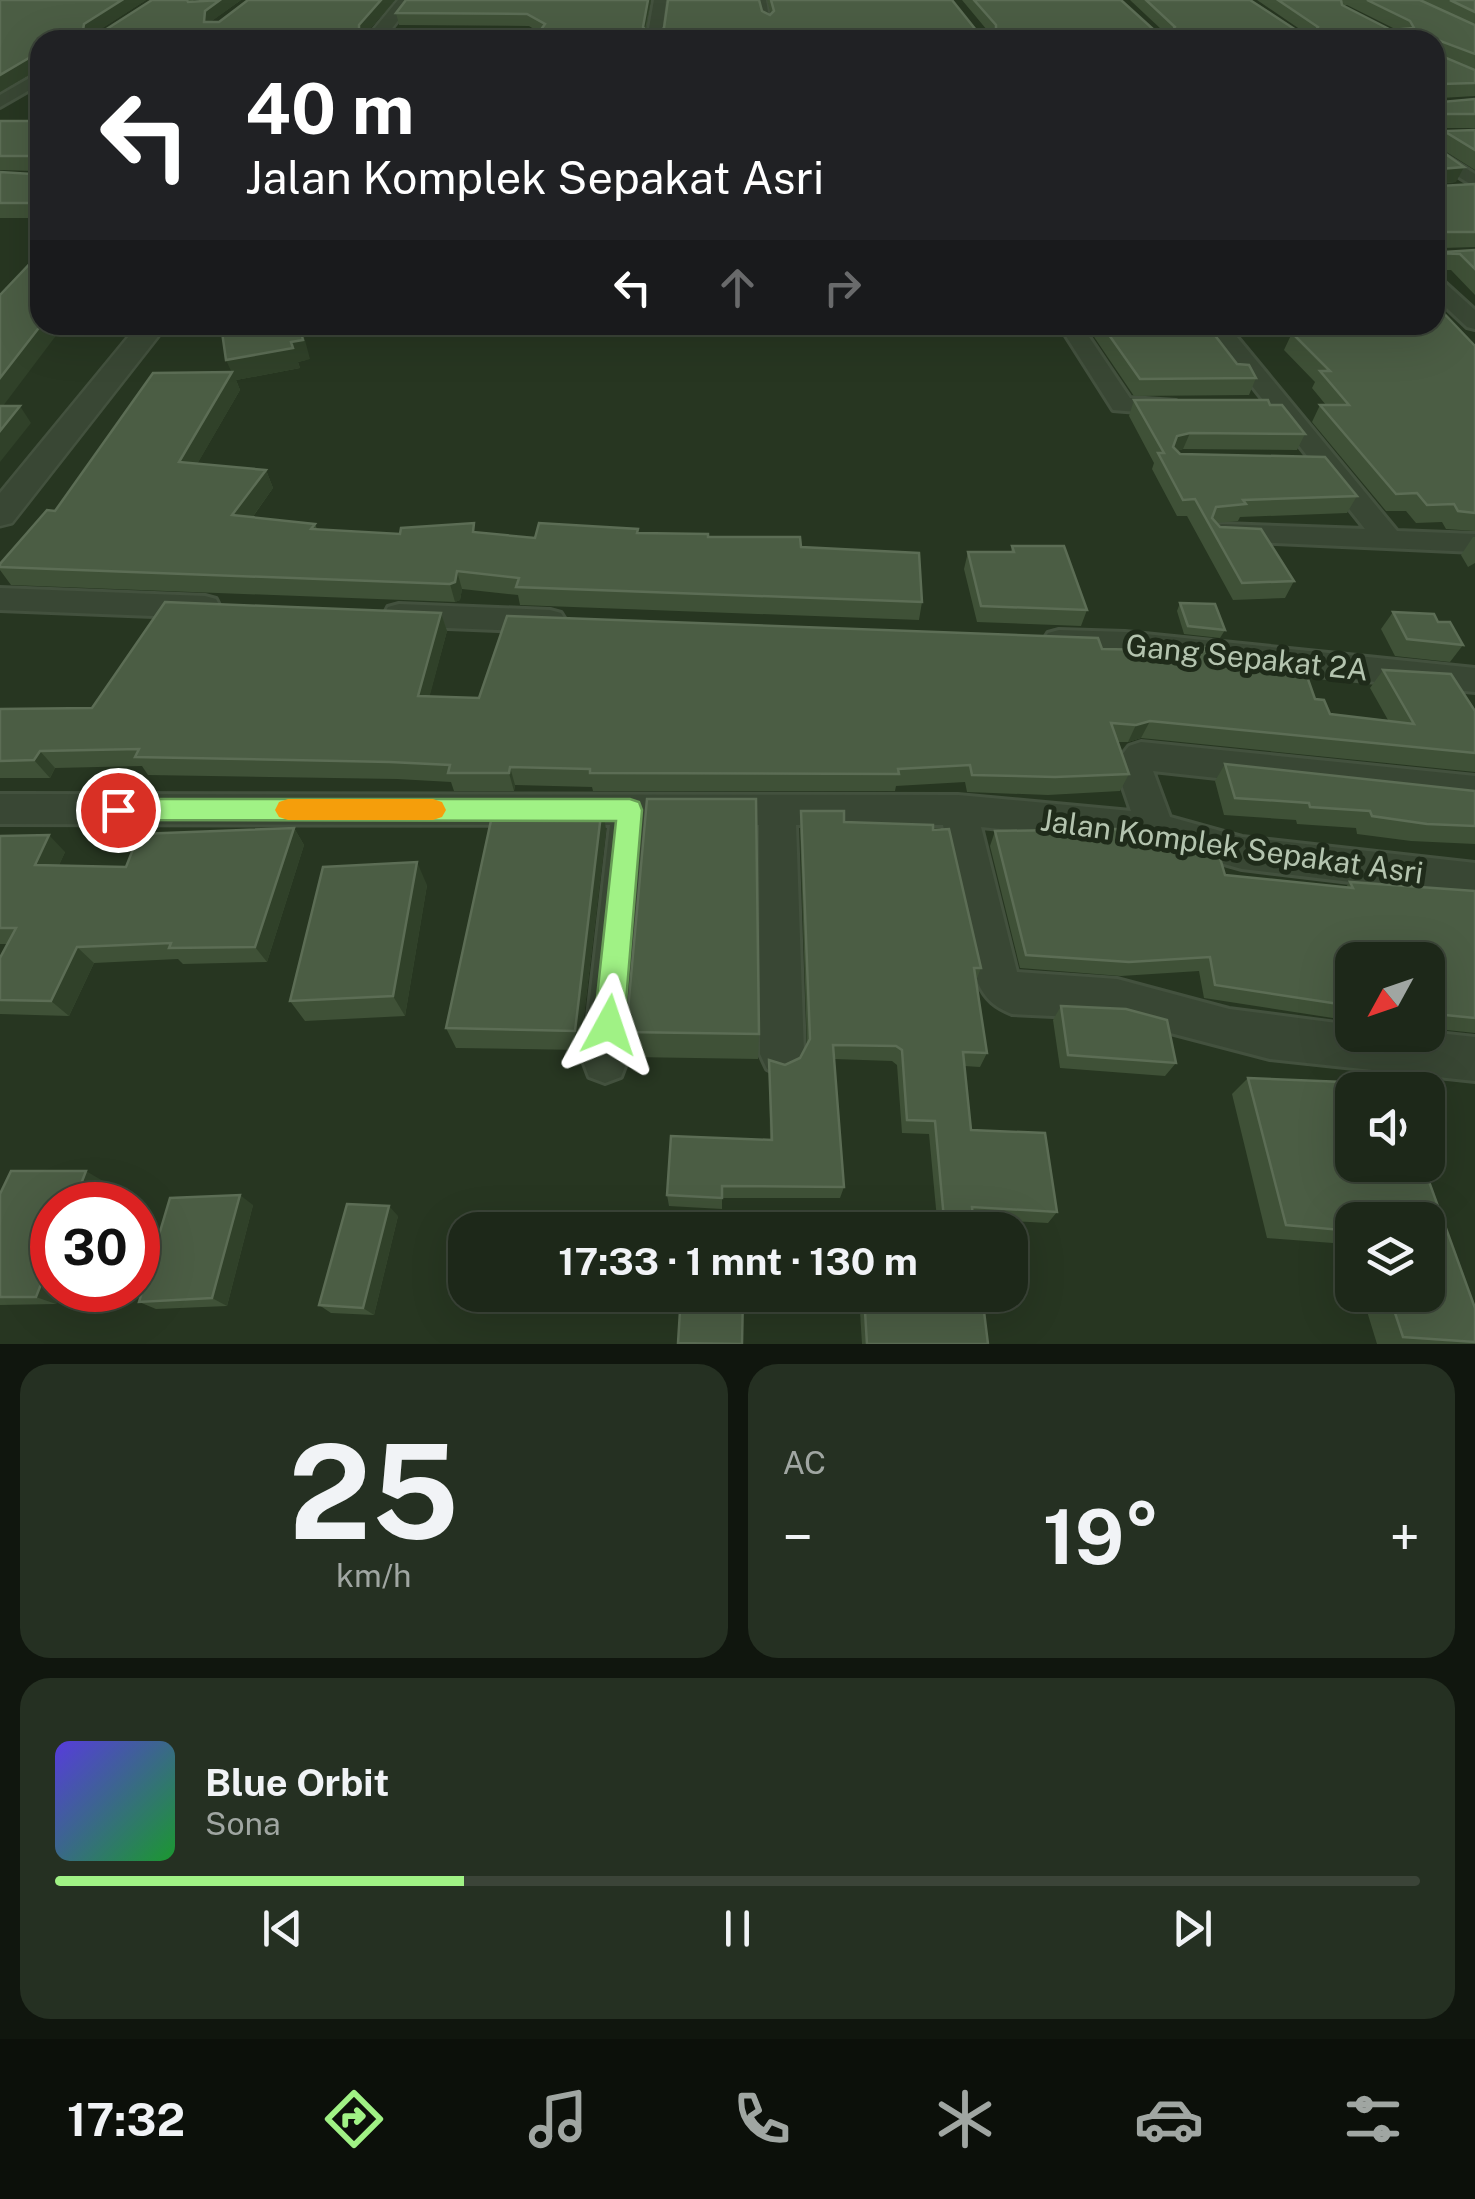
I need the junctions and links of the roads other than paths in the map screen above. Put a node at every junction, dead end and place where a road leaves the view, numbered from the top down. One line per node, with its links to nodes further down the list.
1 (406, 0): 5 (street)
2 (660, 0): 6 (street)
3 (763, 0): 4 (lane)
4 (768, 23)
5 (386, 30)
6 (656, 30)
7 (30, 83): 8 (street)
8 (0, 102)
9 (1445, 161): 10 (street)
10 (1475, 182)
11 (1475, 190): 12 (street)
12 (1452, 192)
13 (1445, 295): 14 (street)
14 (1475, 322)
15 (144, 335): 23 (street)
16 (1076, 335): 20 (street)
17 (1223, 335): 18 (street)
18 (1280, 406): 19 (street); 22 (street)
19 (1241, 407)
20 (1201, 408)
21 (1290, 462): 22 (street)
22 (1326, 462): 26 (street)
23 (11, 488): 24 (street)
24 (0, 515)
25 (1222, 532): 26 (street)
26 (1388, 538): 27 (street)
27 (1475, 543)
28 (0, 599): 29 (street)
29 (236, 608)
30 (373, 614): 31 (street)
31 (590, 622)
32 (1026, 639): 33 (street, Gang Sepakat 2A)
33 (1475, 680)
34 (1475, 791): 39 (street)
35 (0, 809): 36 (street, Jalan Komplek Sepakat Asri)
36 (630, 810): 37 (street, Jalan Komplek Sepakat Asri); 43 (street)
37 (776, 810): 38 (street, Jalan Komplek Sepakat Asri); 41 (street)
38 (958, 810): 39 (street, Jalan Komplek Sepakat Asri); 42 (street)
39 (1156, 829): 40 (street, Jalan Komplek Sepakat Asri)
40 (1475, 880)
41 (782, 1054)
42 (1475, 1059)
43 (606, 1061)

